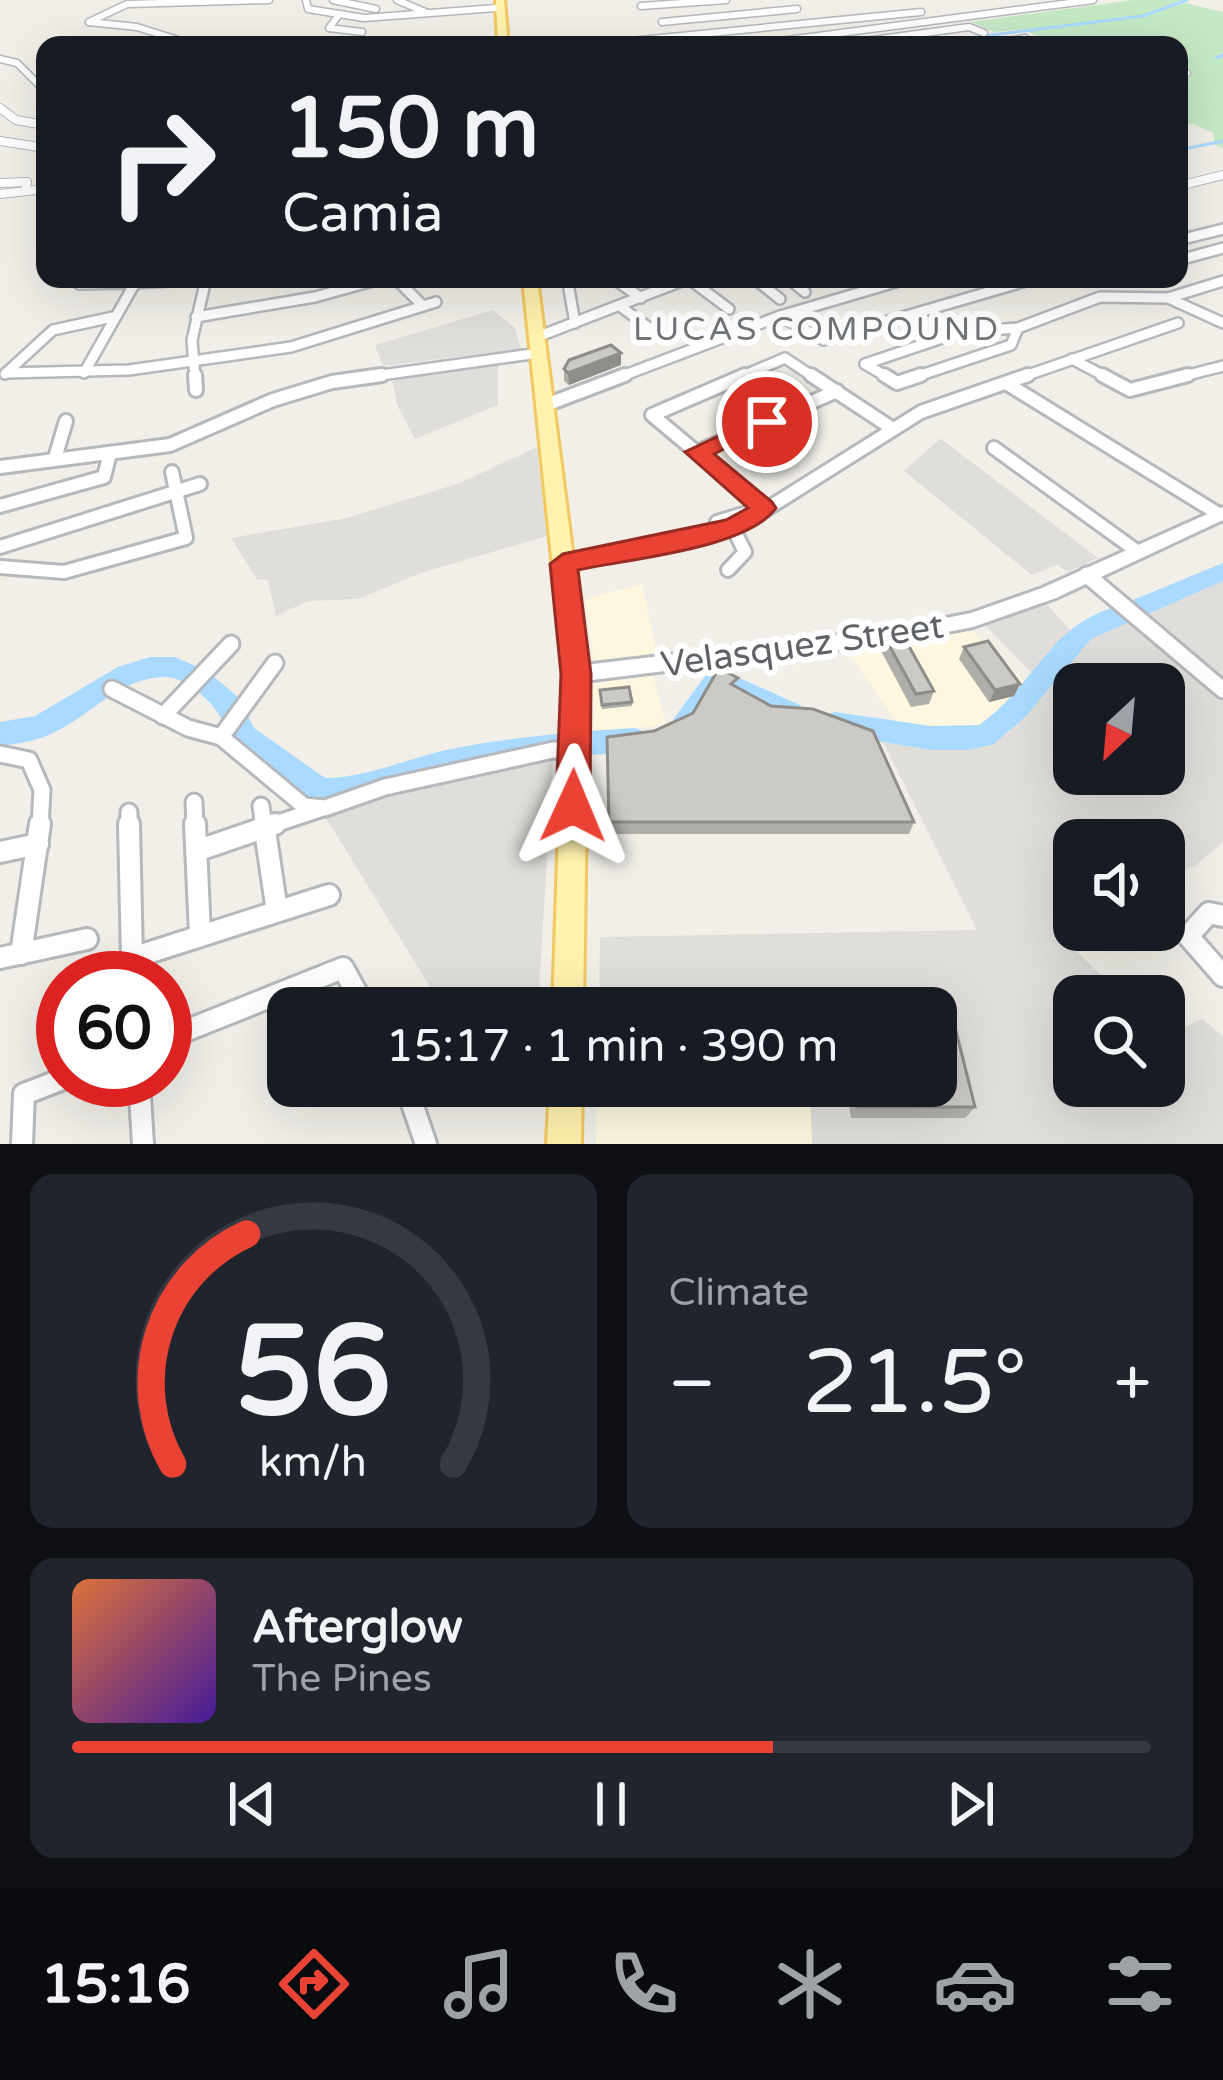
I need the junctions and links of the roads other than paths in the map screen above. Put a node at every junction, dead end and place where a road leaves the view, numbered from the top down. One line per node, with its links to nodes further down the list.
1 (268, 0): 21 (street)
2 (333, 0): 3 (street); 7 (street); 10 (street)
3 (346, 0)
4 (397, 0): 10 (street)
5 (726, 0): 17 (street)
6 (1094, 0): 18 (street)
7 (305, 1): 14 (street)
8 (456, 1): 9 (street)
9 (498, 3): 12 (street); 22 (main road)
10 (411, 5): 12 (street)
11 (796, 9): 17 (street)
12 (425, 12): 15 (street)
13 (921, 12): 16 (street)
14 (338, 16): 15 (street); 15 (street)
15 (394, 16)
16 (860, 19): 18 (street); 24 (street)
17 (662, 22): 23 (street)
18 (873, 29): 25 (street); 26 (street)
19 (1011, 32): 28 (street)
20 (984, 33): 27 (street)
21 (169, 36)
22 (502, 36)
23 (680, 36)
24 (710, 36)
25 (818, 36)
26 (884, 36)
27 (902, 36)
28 (1020, 36)
29 (0, 59): 30 (street)
30 (36, 82)
31 (0, 108): 32 (street)
32 (36, 123)
33 (0, 141): 34 (street)
34 (36, 147)
35 (1223, 175): 37 (street)
36 (0, 183): 39 (street)
37 (1188, 184)
38 (36, 189): 39 (street)
39 (26, 190): 40 (street)
40 (0, 194)
41 (1223, 229): 42 (street)
42 (1188, 238)
43 (1188, 240): 44 (street)
44 (1219, 249): 45 (street)
45 (1188, 258)
46 (1223, 281): 62 (street)
47 (133, 288): 67 (street)
48 (204, 288): 68 (street)
49 (348, 288): 68 (street)
50 (408, 288): 76 (street)
51 (531, 288): 74 (main road)
52 (627, 288): 61 (street)
53 (666, 288): 61 (street)
54 (700, 288): 65 (street)
55 (766, 288): 63 (street)
56 (801, 288): 60 (street)
57 (875, 288): 66 (street)
58 (1002, 288): 66 (street)
59 (569, 289): 69 (street)
60 (806, 292)
61 (641, 298): 64 (street)
62 (1168, 298): 71 (street); 72 (street)
63 (780, 299)
64 (620, 307): 69 (street); 73 (street)
65 (729, 309)
66 (779, 316): 83 (street)
67 (113, 317): 78 (street); 79 (street)
68 (196, 317): 76 (street)
69 (575, 323): 74 (street)
70 (1178, 323): 75 (street)
71 (1223, 323)
72 (1018, 328): 72 (street)
73 (660, 336)
74 (538, 345): 83 (main road); 88 (street)
75 (1072, 359): 77 (street); 80 (street)
76 (195, 361): 78 (street); 81 (street)
77 (1223, 366)
78 (84, 373): 79 (street)
79 (3, 375)
80 (1006, 383): 85 (street); 96 (street)
81 (196, 390)
82 (837, 391): 85 (street); 87 (street); 87 (street)
83 (543, 406): 100 (main road)
84 (66, 421): 89 (street)
85 (895, 424): 95 (street)
86 (994, 448): 99 (street)
87 (697, 452): 95 (street)
88 (110, 453): 89 (street); 94 (street)
89 (55, 458): 90 (street)
90 (0, 467)
91 (172, 472): 93 (street)
92 (200, 484): 93 (street)
93 (176, 491): 98 (street); 101 (street)
94 (0, 506)
95 (763, 508): 97 (street); 100 (street)
96 (1221, 514): 99 (main road, Velasquez Street)
97 (733, 528): 100 (street); 102 (street)
98 (0, 547)
99 (1138, 552): 103 (main road, Velasquez Street)
100 (563, 560): 106 (main road)
101 (0, 567)
102 (728, 570)
103 (1087, 575): 106 (main road, Velasquez Street); 108 (street)
104 (231, 644): 109 (street)
105 (274, 663): 110 (street)
106 (576, 674): 111 (main road)
107 (112, 689): 109 (street)
108 (1223, 690)
109 (163, 716): 110 (street)
110 (221, 737): 115 (street)
111 (575, 746): 115 (street); 130 (main road)
112 (0, 754): 118 (street)
113 (194, 802): 119 (street)
114 (261, 806): 117 (street)
115 (325, 808): 117 (street)
116 (129, 812): 124 (street)
117 (265, 828): 119 (street); 122 (street)
118 (38, 844): 120 (street); 126 (street)
119 (199, 850): 124 (street)
120 (0, 852)
121 (329, 895): 122 (street)
122 (277, 911): 124 (street)
123 (1223, 916): 127 (street)
124 (200, 935)
125 (86, 939): 126 (street)
126 (10, 956)
127 (1223, 976)
128 (297, 987): 129 (street)
129 (354, 987)
130 (569, 987)
131 (267, 999): 132 (street)
132 (192, 1029)
133 (36, 1089): 137 (street)
134 (141, 1107): 138 (street)
135 (413, 1107): 139 (street)
136 (565, 1107): 140 (main road)
137 (22, 1144)
138 (143, 1144)
139 (426, 1144)
140 (564, 1144)

